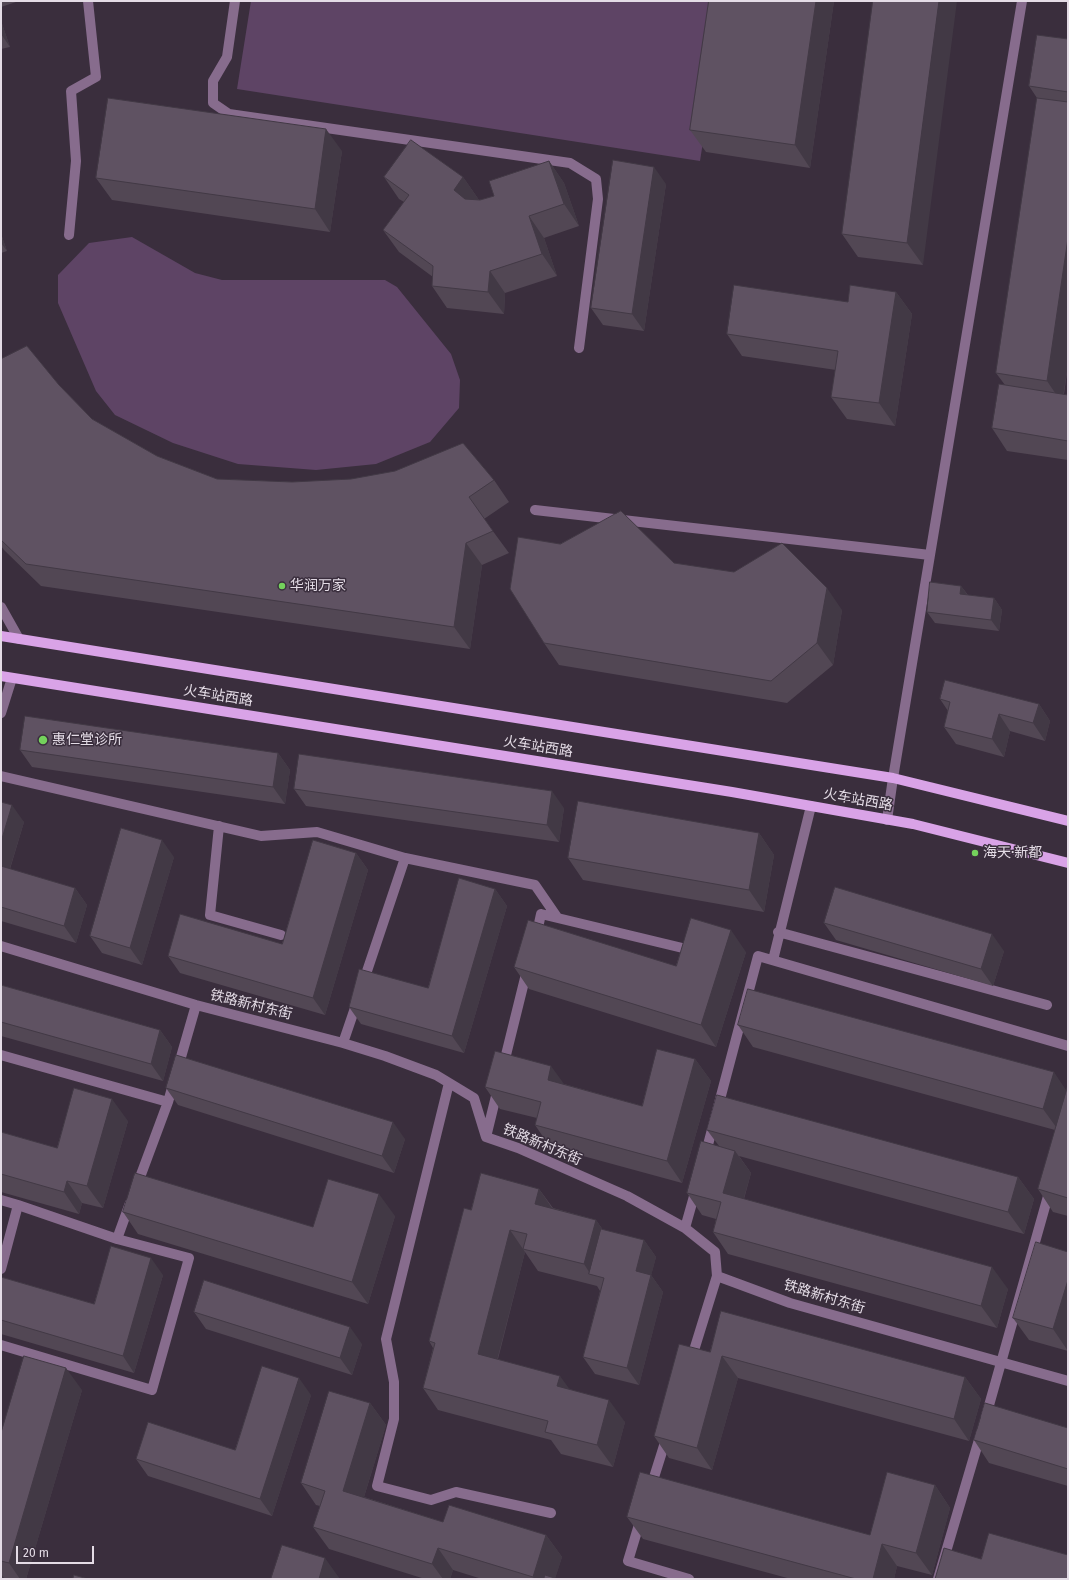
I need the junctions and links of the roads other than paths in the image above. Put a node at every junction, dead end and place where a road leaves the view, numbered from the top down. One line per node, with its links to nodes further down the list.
1 (88, 1): 4 (street)
2 (235, 1): 5 (street)
3 (1022, 1): 7 (street)
4 (69, 234)
5 (579, 348)
6 (535, 510): 7 (street)
7 (930, 555): 15 (street)
8 (1, 607): 10 (street)
9 (1, 636): 10 (main road, 火车站西路)
10 (19, 639): 15 (main road, 火车站西路)
11 (1, 676): 12 (main road, 火车站西路)
12 (12, 678): 13 (street); 16 (main road, 火车站西路)
13 (1, 712)
14 (1, 776): 19 (street)
15 (893, 778): 17 (street); 18 (main road, 火车站西路)
16 (811, 806): 17 (main road, 火车站西路); 23 (street)
17 (887, 820): 21 (main road, 火车站西路)
18 (1068, 821)
19 (219, 826): 20 (street); 24 (street)
20 (405, 858): 22 (street); 32 (street)
21 (1068, 863)
22 (557, 917): 25 (street); 27 (street)
23 (778, 932): 29 (street); 31 (street)
24 (281, 934)
25 (534, 945)
26 (1, 946): 30 (street, 铁路新村东街)
27 (695, 950)
28 (530, 960): 37 (street)
29 (772, 960): 33 (street); 38 (street)
30 (196, 1005): 32 (street, 铁路新村东街); 36 (street)
31 (1047, 1005)
32 (343, 1043): 35 (street, 铁路新村东街)
33 (1068, 1046)
34 (1, 1055): 36 (street)
35 (449, 1083): 37 (street, 铁路新村东街); 52 (street)
36 (168, 1102): 44 (street)
37 (486, 1137): 43 (street, 铁路新村东街)
38 (701, 1168)
39 (1053, 1176): 48 (street)
40 (697, 1183): 43 (street)
41 (1, 1200): 42 (street)
42 (18, 1205): 44 (street); 45 (street)
43 (685, 1228): 46 (street, 铁路新村东街)
44 (117, 1239): 47 (street)
45 (1, 1269)
46 (717, 1276): 48 (street, 铁路新村东街); 49 (street)
47 (1, 1345)
48 (1001, 1362): 50 (street, 铁路新村东街); 54 (street)
49 (689, 1366)
50 (1068, 1381)
51 (670, 1426): 53 (street)
52 (551, 1513)
53 (689, 1579)
54 (938, 1579)

